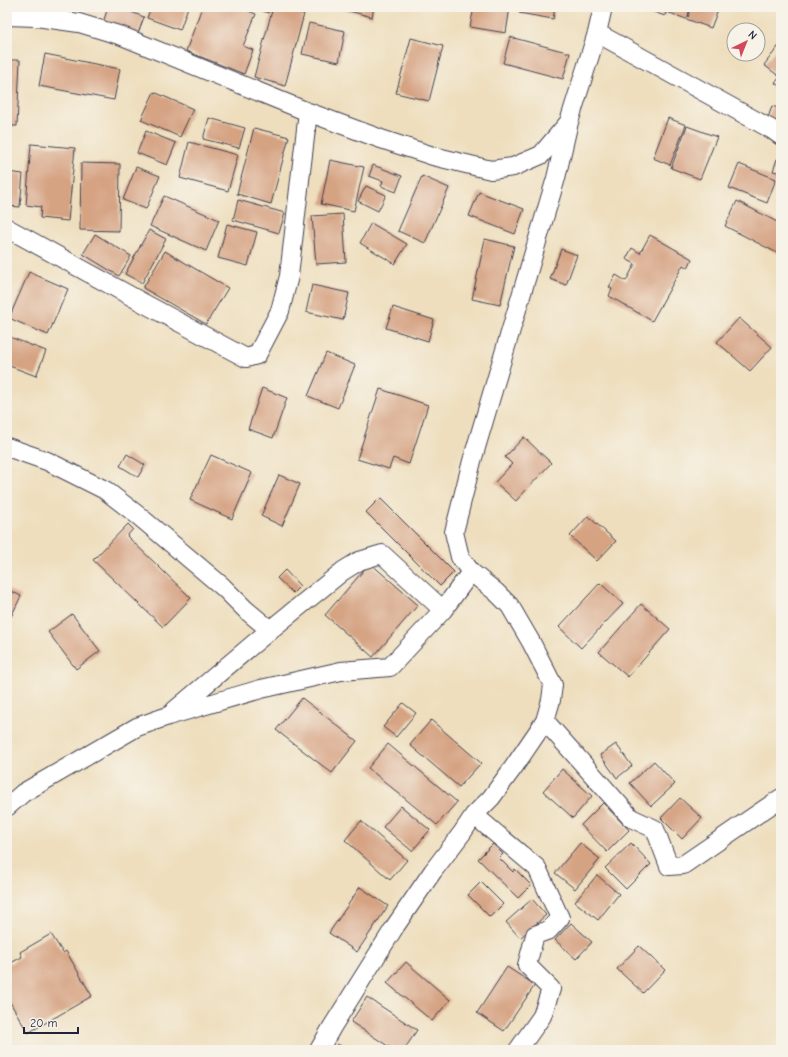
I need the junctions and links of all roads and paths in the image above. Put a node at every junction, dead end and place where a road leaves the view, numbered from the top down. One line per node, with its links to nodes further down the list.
1 (603, 7): 4 (street)
2 (60, 14): 3 (street); 5 (street)
3 (7, 16)
4 (597, 33): 6 (street); 7 (street)
5 (308, 112): 6 (street); 8 (street)
6 (569, 122): 10 (street)
7 (781, 136)
8 (7, 228)
9 (7, 447): 12 (street)
10 (471, 572): 11 (street); 14 (street)
11 (442, 610): 12 (street); 13 (street)
12 (270, 630): 13 (street)
13 (168, 716): 16 (street)
14 (545, 721): 15 (street); 17 (street)
15 (781, 798)
16 (7, 807)
17 (474, 815): 18 (street); 19 (street)
18 (319, 1050)
19 (518, 1050)

